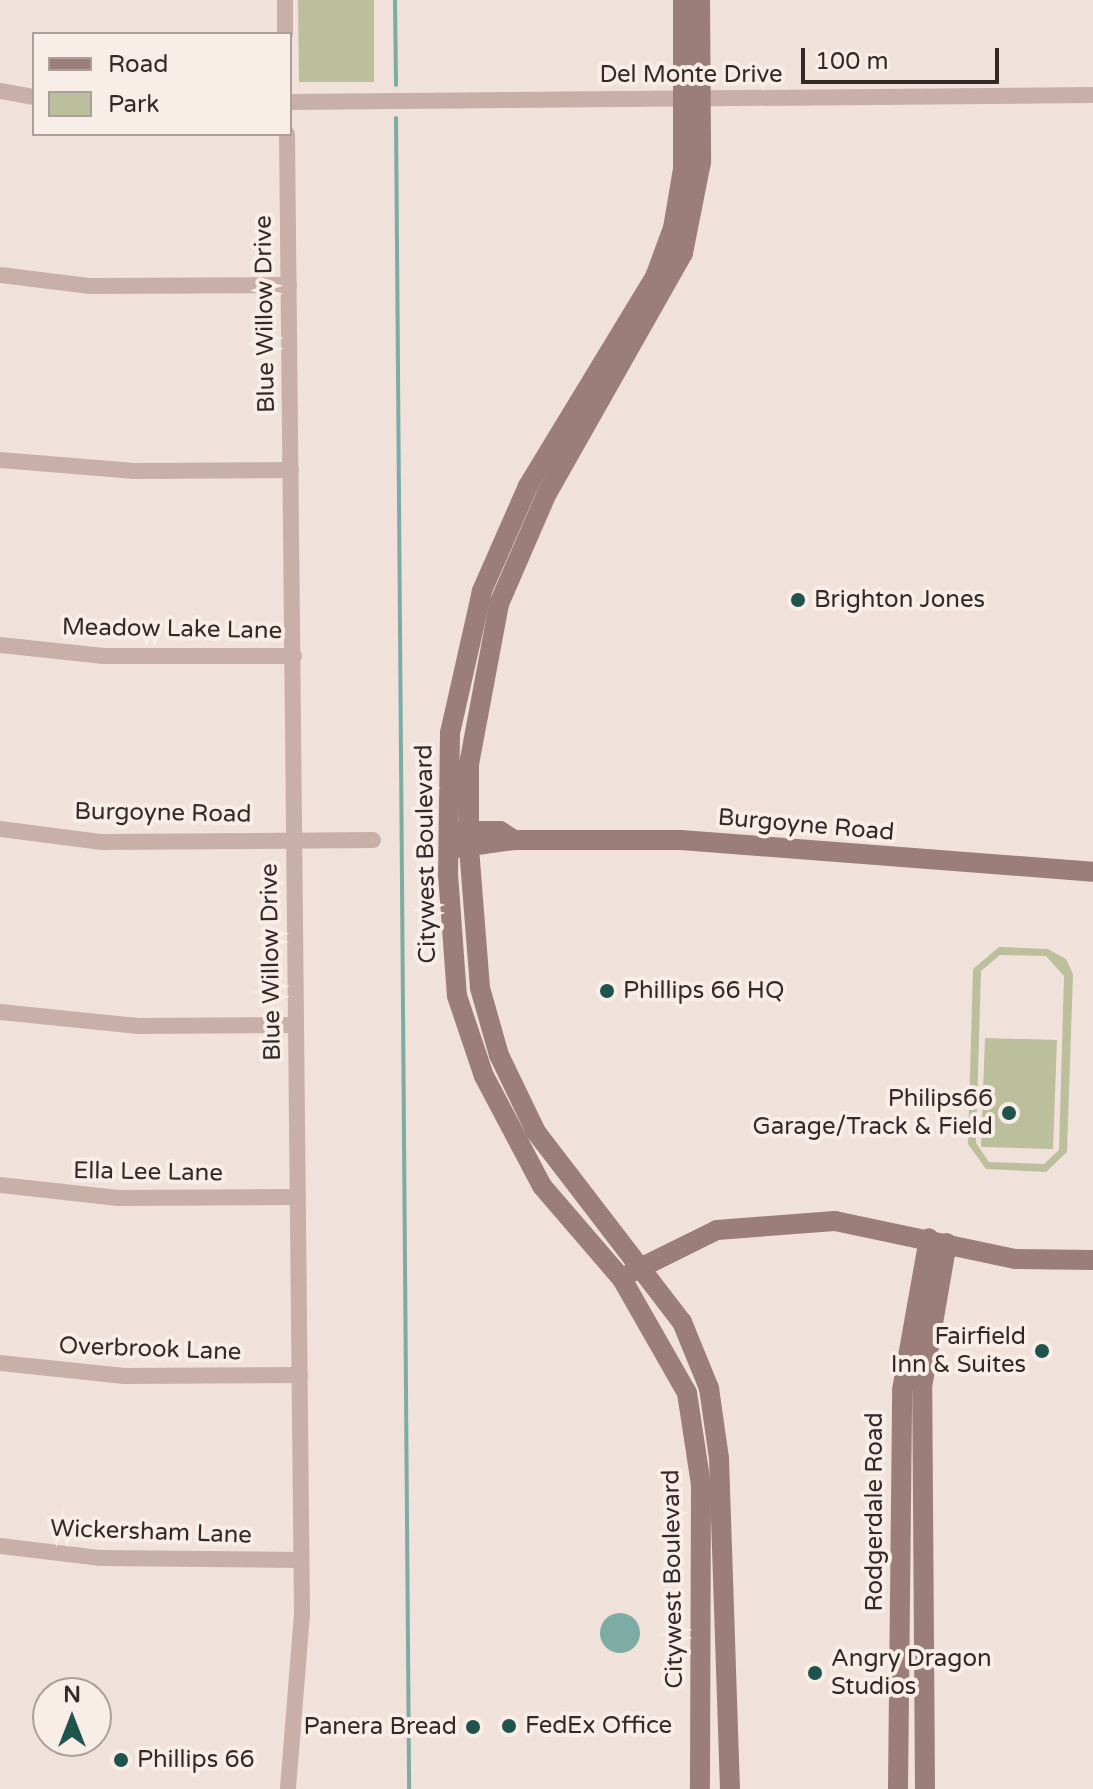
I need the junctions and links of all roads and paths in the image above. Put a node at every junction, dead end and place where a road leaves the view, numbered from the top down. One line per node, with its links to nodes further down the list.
1 (285, 0): 4 (street)
2 (683, 0): 8 (street, Citywest Boulevard)
3 (700, 0): 8 (street, Citywest Boulevard)
4 (285, 32)
5 (0, 91): 7 (street)
6 (1093, 95): 8 (street, Del Monte Drive)
7 (32, 97)
8 (692, 99): 9 (street, Del Monte Drive); 20 (street, Citywest Boulevard)
9 (292, 102)
10 (287, 136): 12 (street, Blue Willow Drive)
11 (0, 275): 12 (street)
12 (289, 285): 14 (street, Blue Willow Drive)
13 (0, 460): 14 (street)
14 (291, 470): 16 (street, Blue Willow Drive)
15 (0, 645): 16 (street, Meadow Lake Lane)
16 (294, 656): 18 (street, Blue Willow Drive)
17 (0, 829): 18 (street, Burgoyne Road)
18 (294, 840): 19 (street, Burgoyne Road); 23 (street, Blue Willow Drive)
19 (373, 840)
20 (459, 840): 21 (street, Burgoyne Road); 28 (street, Citywest Boulevard); 29 (street, Citywest Boulevard)
21 (1093, 872)
22 (0, 1012): 23 (street)
23 (296, 1025): 25 (street, Blue Willow Drive)
24 (0, 1185): 25 (street, Ella Lee Lane)
25 (297, 1197): 31 (street, Blue Willow Drive)
26 (938, 1241): 27 (street); 28 (street); 32 (street, Rodgerdale Road); 33 (street, Rodgerdale Road)
27 (1093, 1260)
28 (641, 1265): 29 (street); 40 (street, Citywest Boulevard)
29 (622, 1279): 39 (street, Citywest Boulevard)
30 (0, 1363): 31 (street, Overbrook Lane)
31 (300, 1375): 35 (street, Blue Willow Drive)
32 (899, 1453): 33 (street); 36 (street, Rodgerdale Road)
33 (921, 1453): 37 (street, Rodgerdale Road)
34 (0, 1546): 35 (street, Wickersham Lane)
35 (301, 1560): 38 (street, Blue Willow Drive)
36 (900, 1632): 37 (street); 41 (street, Rodgerdale Road)
37 (924, 1632): 42 (street, Rodgerdale Road)
38 (288, 1789)
39 (700, 1789)
40 (730, 1789)
41 (898, 1789)
42 (925, 1789)

